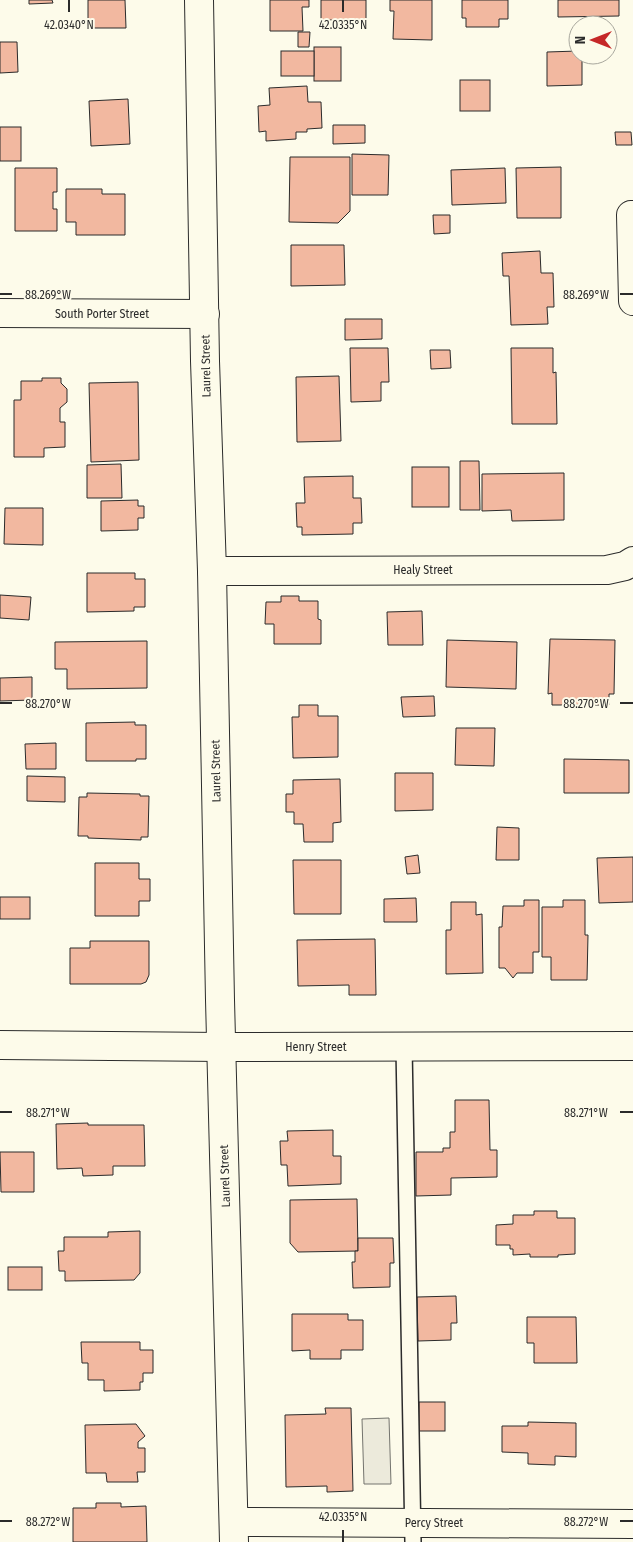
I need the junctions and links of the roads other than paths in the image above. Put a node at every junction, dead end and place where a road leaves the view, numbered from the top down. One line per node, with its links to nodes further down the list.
1 (199, 0): 5 (street, Laurel Street)
2 (631, 216): 3 (street)
3 (633, 301)
4 (0, 313): 5 (street, South Porter Street)
5 (204, 314): 7 (street, Laurel Street)
6 (633, 561): 7 (street, Healy Street)
7 (212, 571): 11 (street, Laurel Street)
8 (0, 1045): 11 (street, Henry Street)
9 (404, 1046): 10 (street, Henry Street); 11 (street, Henry Street); 14 (lane)
10 (633, 1046)
11 (222, 1047): 13 (street, Laurel Street)
12 (633, 1524): 14 (street, Percy Street)
13 (234, 1532): 14 (street, Percy Street)
14 (413, 1533)

